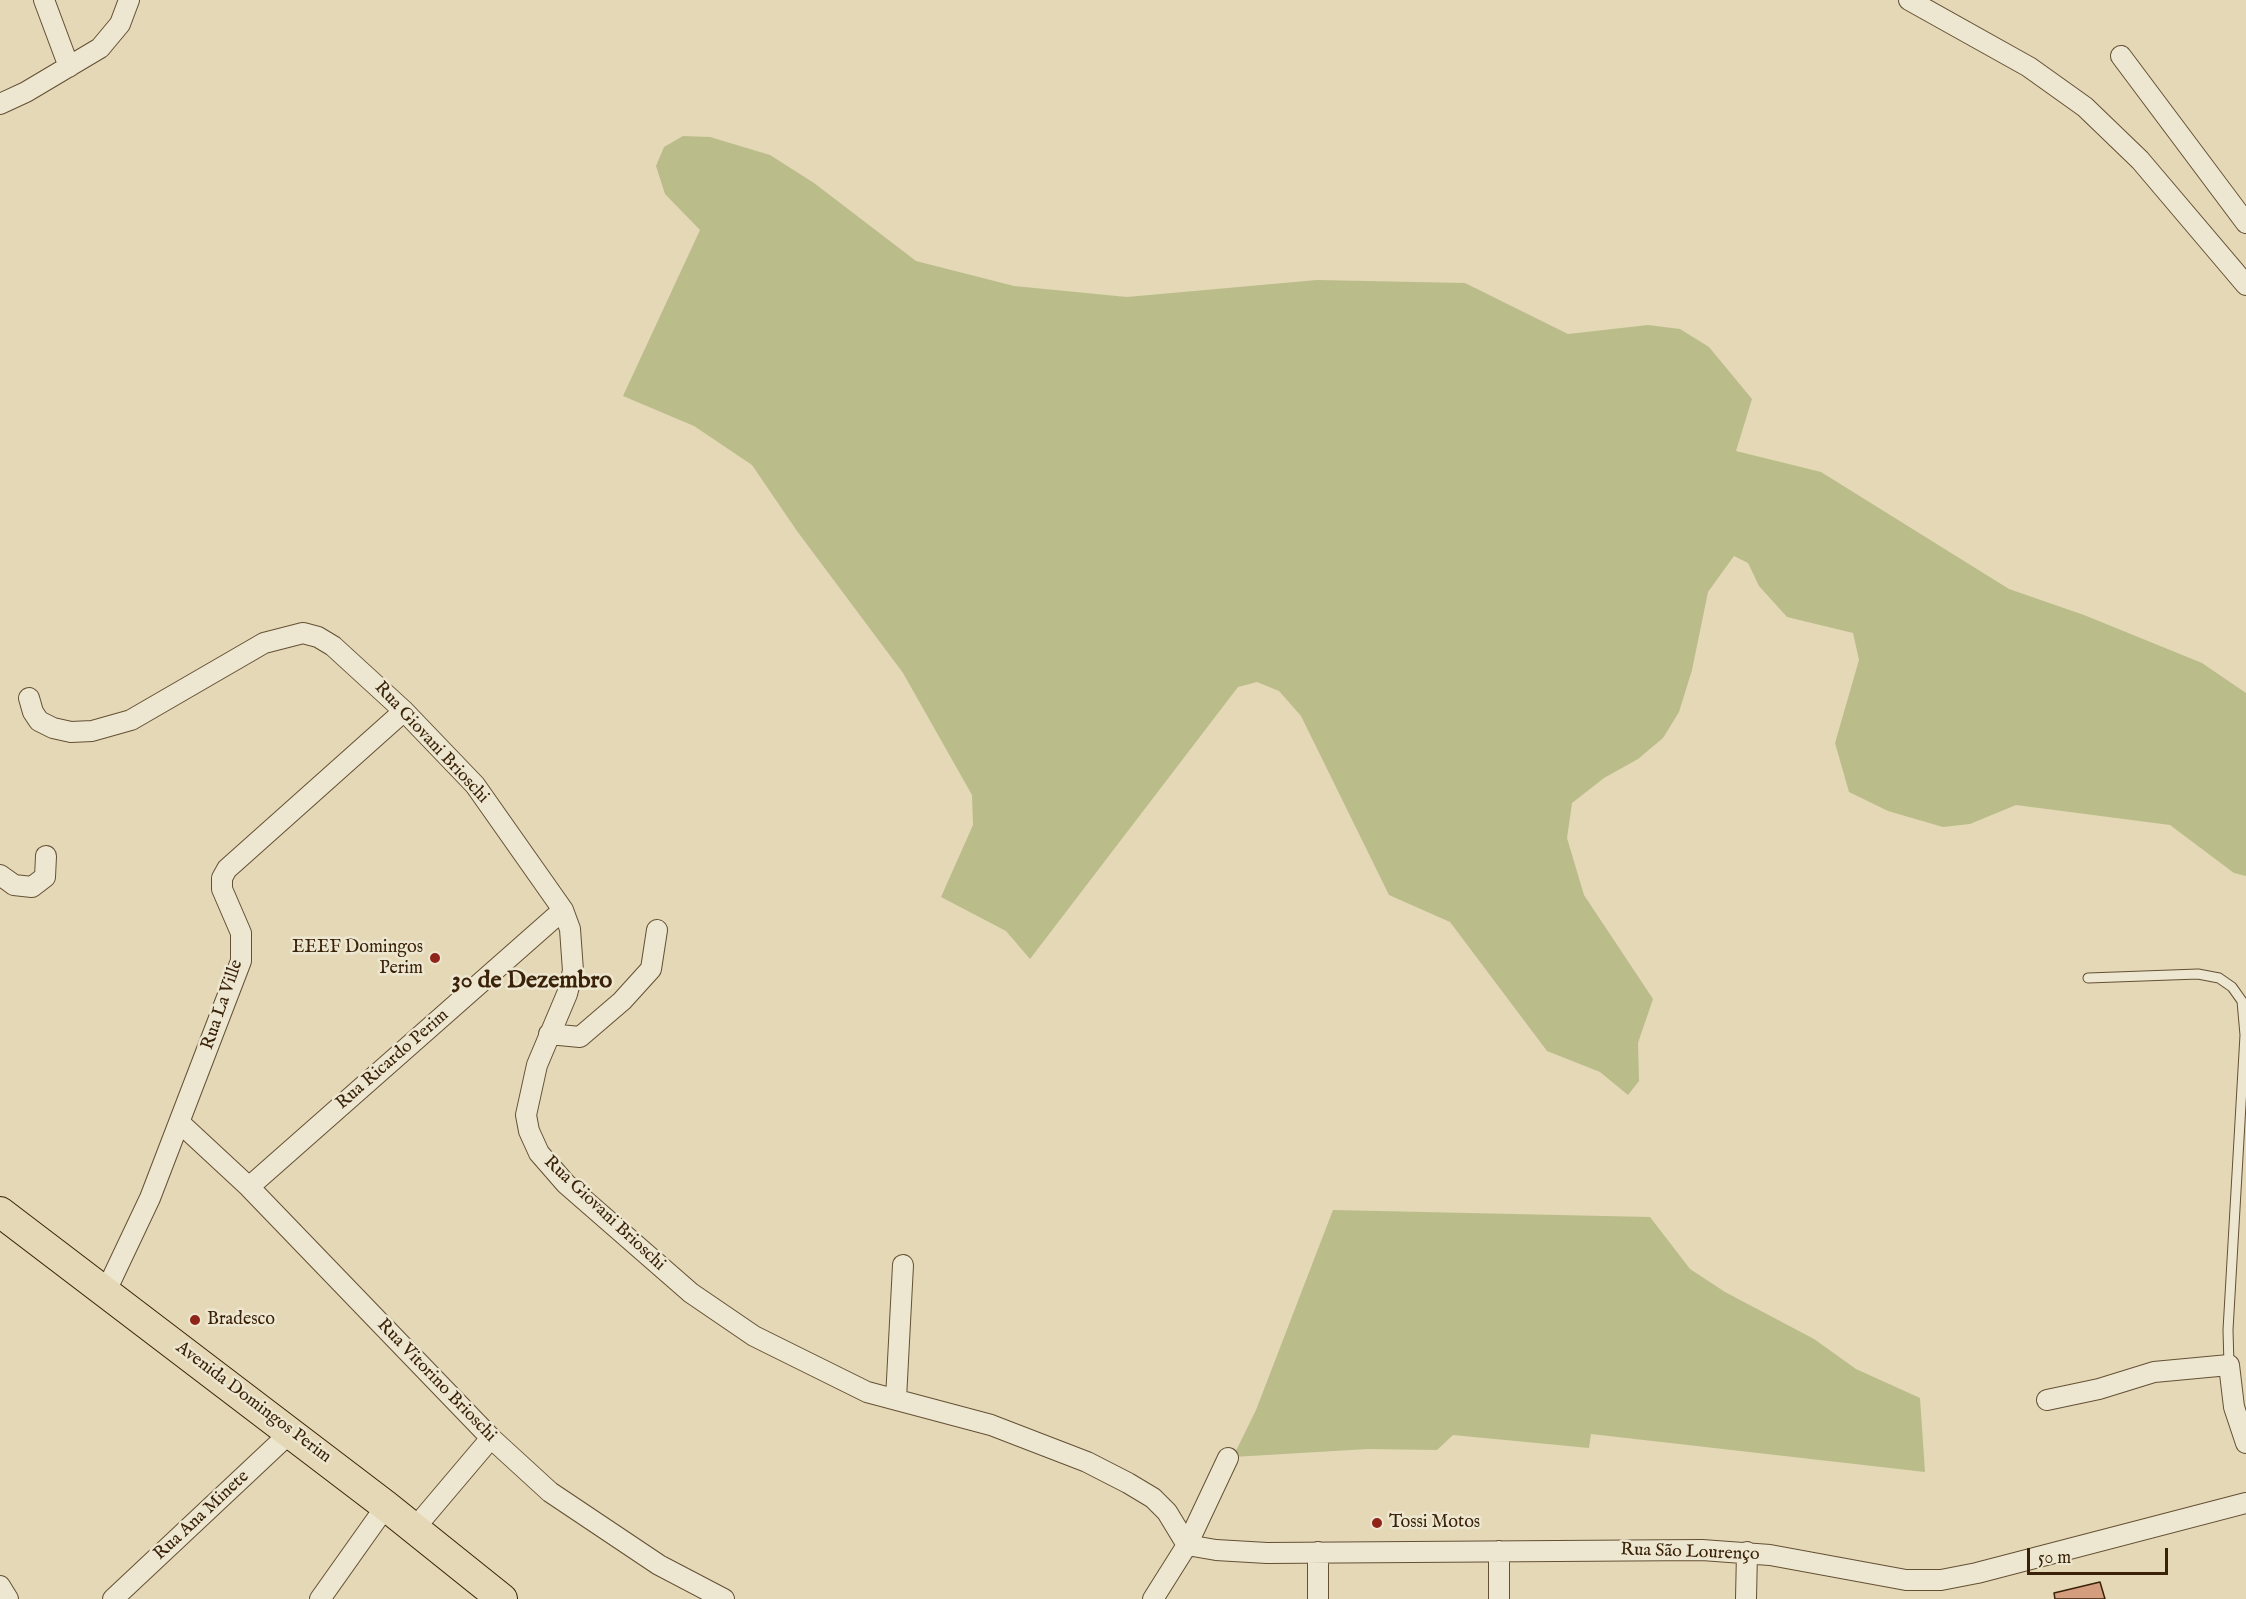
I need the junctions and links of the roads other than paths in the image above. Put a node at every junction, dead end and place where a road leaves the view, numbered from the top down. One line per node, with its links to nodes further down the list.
1 (44, 0): 5 (street)
2 (129, 0): 5 (street)
3 (1909, 0): 8 (street)
4 (2121, 56): 7 (street)
5 (69, 67): 6 (street)
6 (0, 104)
7 (2246, 223)
8 (2246, 285)
9 (29, 698): 10 (street, Rua Giovani Brioschi)
10 (404, 711): 13 (street, Rua Giovani Brioschi); 17 (street, Rua La Ville)
11 (46, 856): 12 (street)
12 (0, 875)
13 (563, 910): 16 (street, Rua Giovani Brioschi); 18 (street, Rua Ricardo Perim)
14 (657, 930): 16 (street)
15 (2088, 978): 22 (lane)
16 (549, 1034): 23 (street, Rua Giovani Brioschi)
17 (180, 1123): 18 (street, Rua Vitorino Brioschi); 21 (street, Rua La Ville)
18 (249, 1187): 26 (street, Rua Vitorino Brioschi)
19 (0, 1212): 21 (main road, Avenida Domingos Perim)
20 (903, 1265): 23 (street)
21 (106, 1291): 25 (main road, Avenida Domingos Perim)
22 (2229, 1365): 24 (street); 27 (street)
23 (896, 1399): 32 (street, Rua Giovani Brioschi)
24 (2046, 1400)
25 (291, 1432): 30 (main road, Avenida Domingos Perim); 38 (street, Rua Ana Minete)
26 (491, 1438): 31 (street); 41 (street, Rua Vitorino Brioschi)
27 (2246, 1443)
28 (1228, 1458): 32 (street)
29 (2246, 1503): 35 (street, Rua São Lourenço)
30 (386, 1506): 31 (main road, Avenida Domingos Perim); 39 (street)
31 (414, 1529): 40 (main road, Avenida Domingos Perim)
32 (1187, 1545): 34 (street, Rua São Lourenço); 42 (street)
33 (1499, 1551): 34 (street, Rua São Lourenço); 35 (street, Rua São Lourenço); 44 (street)
34 (1318, 1552): 43 (street)
35 (1747, 1552): 45 (street)
36 (0, 1586): 37 (street)
37 (8, 1599)
38 (113, 1599)
39 (320, 1599)
40 (502, 1599)
41 (724, 1599)
42 (1152, 1599)
43 (1318, 1599)
44 (1499, 1599)
45 (1746, 1599)

